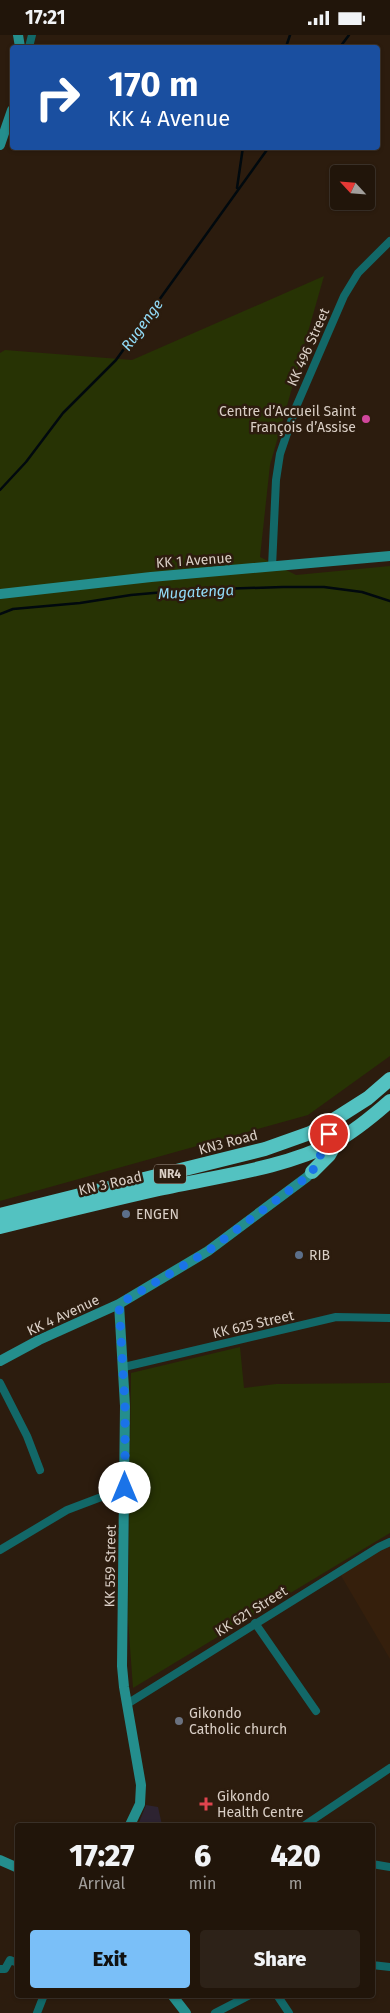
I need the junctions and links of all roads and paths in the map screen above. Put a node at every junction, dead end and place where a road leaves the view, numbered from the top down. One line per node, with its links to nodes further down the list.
1 (10, 117): 2 (main road)
2 (0, 145)
3 (390, 241): 5 (street, KK 496 Street)
4 (390, 556): 5 (main road, KK 1 Avenue)
5 (272, 567): 6 (main road, KK 1 Avenue)
6 (0, 594)
7 (390, 1079): 9 (highway, KN3 Road / NR4)
8 (390, 1101): 10 (highway, KN 3 Road / NR4)
9 (335, 1119): 11 (main road); 14 (highway, KN3 Road / NR4)
10 (337, 1141): 11 (highway, KN 3 Road / NR4); 13 (highway)
11 (322, 1148): 12 (highway, KN 3 Road / NR4); 13 (main road)
12 (303, 1155): 13 (highway); 15 (highway, KN 3 Road / NR4)
13 (314, 1169): 16 (main road, KK 4 Avenue)
14 (0, 1215)
15 (0, 1227)
16 (119, 1304): 18 (main road, KK 4 Avenue); 19 (main road, KK 559 Street)
17 (390, 1319): 19 (street, KK 625 Street)
18 (0, 1361)
19 (124, 1367): 22 (main road, KK 559 Street)
20 (0, 1383): 21 (street)
21 (40, 1470)
22 (125, 1488): 24 (street); 26 (main road, KK 559 Street)
23 (390, 1542): 25 (street, KK 621 Street)
24 (0, 1550)
25 (255, 1623): 26 (street, KK 621 Street); 27 (street)
26 (127, 1704): 29 (main road, KK 559 Street)
27 (316, 1711)
28 (390, 1768): 30 (street)
29 (131, 1823)
30 (308, 1823)
31 (0, 1861): 33 (main road)
32 (375, 1864): 34 (street)
33 (15, 1867)
34 (390, 1867)
35 (15, 1962): 38 (street)
36 (375, 1965): 37 (street)
37 (390, 1967)
38 (0, 1969)
39 (43, 1998): 43 (street)
40 (174, 1998): 44 (main road)
41 (244, 1998): 45 (street)
42 (279, 1998): 46 (street)
43 (37, 2013)
44 (186, 2013)
45 (215, 2013)
46 (289, 2013)

